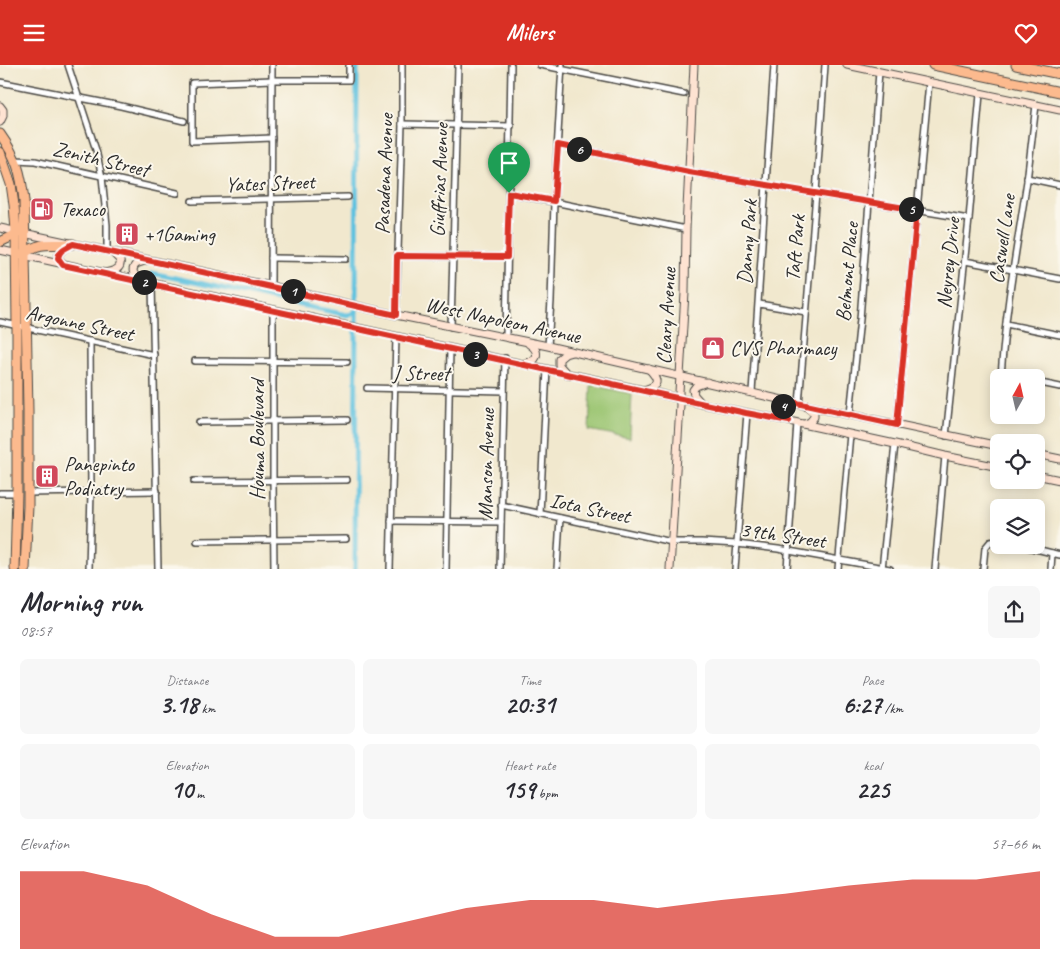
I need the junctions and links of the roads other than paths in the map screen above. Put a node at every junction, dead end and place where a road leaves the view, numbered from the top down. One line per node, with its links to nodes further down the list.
1 (68, 65): 23 (street)
2 (272, 65): 17 (street)
3 (349, 65): 17 (street)
4 (402, 65): 29 (street, Pasadena Avenue)
5 (458, 65): 30 (street, Giuffrias Avenue)
6 (511, 65): 31 (street)
7 (540, 65): 14 (street)
8 (694, 65): 39 (main road, Cleary Avenue)
9 (774, 65): 42 (street, Danny Park)
10 (825, 65): 46 (street, Taft Park)
11 (847, 65): 15 (main road)
12 (933, 65): 20 (highway)
13 (1016, 65): 16 (highway)
14 (562, 67): 21 (street); 35 (street)
15 (880, 72): 19 (main road); 51 (street, Belmont Place)
16 (1060, 74)
17 (272, 80): 33 (street); 33 (street)
18 (0, 82): 23 (street)
19 (929, 83): 22 (main road); 52 (street)
20 (1060, 91)
21 (684, 94)
22 (980, 94): 24 (main road); 53 (street, Neyrey Drive)
23 (79, 97): 27 (street); 40 (street)
24 (1036, 105): 26 (main road); 41 (street, Caswell Lane)
25 (0, 106): 28 (main road)
26 (1060, 110)
27 (184, 121)
28 (0, 122)
29 (402, 124): 30 (street); 62 (street, Pasadena Avenue)
30 (456, 125): 31 (street); 63 (street, Giuffrias Avenue)
31 (511, 126): 45 (street)
32 (0, 134): 36 (highway)
33 (272, 138): 48 (street)
34 (0, 139): 36 (highway)
35 (558, 145): 39 (street); 50 (street)
36 (9, 147): 38 (highway)
37 (0, 153): 56 (highway)
38 (16, 161): 40 (street, Zenith Street); 56 (highway)
39 (689, 172): 42 (street); 55 (main road, Cleary Avenue)
40 (102, 177): 44 (street, Zenith Street); 60 (street)
41 (1027, 178): 43 (street); 70 (street, Caswell Lane)
42 (767, 185): 46 (street); 76 (street, Danny Park)
43 (1060, 185)
44 (177, 193)
45 (509, 193): 50 (street); 64 (street)
46 (816, 193): 51 (street); 78 (street, Taft Park)
47 (348, 197): 48 (street, Yates Street)
48 (272, 200): 49 (street, Yates Street); 65 (street)
49 (192, 201)
50 (554, 201): 55 (street); 90 (street)
51 (869, 202): 52 (street); 117 (street, Belmont Place)
52 (917, 210): 53 (street); 123 (street)
53 (969, 219): 68 (street, Neyrey Drive)
54 (0, 228): 56 (main road, West Napoleon Avenue)
55 (686, 229): 103 (main road, Cleary Avenue)
56 (19, 232): 57 (highway); 58 (main road, West Napoleon Avenue); 61 (highway)
57 (0, 242)
58 (73, 244): 60 (main road, West Napoleon Avenue); 61 (highway); 69 (main road)
59 (0, 251): 61 (main road, West Napoleon Avenue)
60 (110, 252): 67 (main road, West Napoleon Avenue); 71 (main road)
61 (22, 254): 69 (main road, West Napoleon Avenue); 82 (highway); 84 (highway)
62 (397, 256): 63 (street); 79 (street, Pasadena Avenue)
63 (453, 257): 64 (street); 83 (street, Giuffrias Avenue)
64 (507, 257): 87 (street)
65 (271, 258): 66 (street); 75 (street)
66 (346, 259)
67 (147, 260): 73 (main road); 75 (main road, West Napoleon Avenue)
68 (965, 261): 70 (street); 125 (street, Neyrey Drive)
69 (63, 265): 71 (main road, West Napoleon Avenue)
70 (1013, 270): 72 (street); 81 (street, Caswell Lane)
71 (102, 273): 73 (main road, West Napoleon Avenue)
72 (1060, 279)
73 (143, 282): 74 (main road, West Napoleon Avenue)
74 (152, 284): 77 (main road, West Napoleon Avenue); 93 (street)
75 (271, 287): 79 (main road, West Napoleon Avenue)
76 (759, 304): 78 (street); 112 (street, Danny Park)
77 (272, 310): 86 (main road, West Napoleon Avenue); 96 (street, Houma Boulevard)
78 (806, 312): 114 (street, Taft Park)
79 (396, 315): 83 (main road, West Napoleon Avenue)
80 (0, 322): 82 (street, Argonne Street)
81 (1006, 324): 85 (street); 101 (street, Caswell Lane)
82 (17, 326): 84 (street, Argonne Street); 132 (highway)
83 (451, 327): 87 (main road, West Napoleon Avenue)
84 (27, 328): 88 (street, Argonne Street); 142 (highway)
85 (1060, 335)
86 (396, 337): 91 (main road, West Napoleon Avenue); 108 (street)
87 (506, 337): 89 (main road, West Napoleon Avenue)
88 (90, 341): 93 (street, Argonne Street); 139 (street)
89 (526, 342): 90 (main road, West Napoleon Avenue); 98 (main road)
90 (548, 346): 92 (main road, West Napoleon Avenue)
91 (450, 349): 94 (main road, West Napoleon Avenue); 109 (street)
92 (572, 352): 100 (main road, West Napoleon Avenue); 102 (main road)
93 (154, 355): 138 (street)
94 (505, 359): 98 (main road, West Napoleon Avenue); 111 (street, Manson Avenue)
95 (194, 361): 96 (street)
96 (272, 361): 97 (street); 119 (street, Houma Boulevard)
97 (347, 362)
98 (523, 364): 99 (main road, West Napoleon Avenue)
99 (547, 369): 102 (main road, West Napoleon Avenue); 145 (street)
100 (649, 369): 103 (main road, West Napoleon Avenue); 110 (main road)
101 (1001, 369)
102 (567, 374): 110 (main road, West Napoleon Avenue)
103 (680, 375): 104 (main road, West Napoleon Avenue); 113 (main road, Cleary Avenue)
104 (707, 382): 112 (main road, West Napoleon Avenue); 115 (main road)
105 (1045, 384): 106 (street)
106 (1060, 387)
107 (367, 388): 108 (street, J Street)
108 (395, 388): 109 (street, J Street); 147 (street)
109 (450, 390): 111 (street, J Street); 148 (street)
110 (643, 390): 113 (main road, West Napoleon Avenue)
111 (504, 391): 143 (street, Manson Avenue)
112 (752, 392): 114 (main road, West Napoleon Avenue)
113 (679, 399): 115 (main road, West Napoleon Avenue); 154 (main road, Cleary Avenue)
114 (798, 403): 117 (main road, West Napoleon Avenue); 120 (main road); 122 (main road)
115 (703, 404): 116 (main road, West Napoleon Avenue)
116 (746, 413): 120 (main road, West Napoleon Avenue); 155 (street)
117 (850, 415): 123 (main road, West Napoleon Avenue)
118 (347, 420): 119 (street)
119 (272, 421): 121 (street); 137 (street, Houma Boulevard)
120 (789, 421): 122 (main road, West Napoleon Avenue)
121 (199, 422)
122 (801, 423): 124 (main road, West Napoleon Avenue); 156 (street)
123 (897, 425): 125 (main road, West Napoleon Avenue)
124 (850, 434): 126 (main road, West Napoleon Avenue); 160 (street)
125 (946, 436): 127 (main road, West Napoleon Avenue)
126 (895, 444): 128 (main road, West Napoleon Avenue); 161 (street)
127 (990, 444)
128 (945, 456): 131 (main road, West Napoleon Avenue); 176 (street)
129 (1045, 456): 130 (main road)
130 (1060, 459)
131 (990, 465)
132 (17, 472): 141 (highway); 142 (highway)
133 (1045, 477): 135 (main road)
134 (347, 480): 137 (street)
135 (1060, 480)
136 (194, 481): 137 (street)
137 (273, 481): 151 (street, Houma Boulevard)
138 (157, 491): 139 (street); 165 (street)
139 (91, 492): 142 (street); 164 (street)
140 (0, 493): 141 (street)
141 (17, 493): 144 (highway); 162 (highway)
142 (28, 493): 144 (highway)
143 (501, 505): 145 (street, Iota Street); 149 (street, Manson Avenue)
144 (28, 514): 163 (highway)
145 (540, 514): 146 (street, Iota Street)
146 (560, 518): 154 (street, Iota Street); 170 (street)
147 (391, 521): 148 (street); 167 (street)
148 (447, 521): 149 (street); 168 (street)
149 (501, 522): 169 (street, Manson Avenue)
150 (346, 539): 151 (street)
151 (274, 540): 152 (street); 166 (street, Houma Boulevard)
152 (197, 541)
153 (990, 542): 177 (street)
154 (672, 543): 155 (street, 39th Street); 171 (main road, Cleary Avenue)
155 (737, 544): 156 (street, 39th Street); 172 (street)
156 (788, 551): 160 (street, 39th Street); 173 (street)
157 (1045, 551): 158 (street)
158 (1052, 553): 159 (street); 178 (street)
159 (1060, 555)
160 (839, 560): 161 (street, 39th Street); 174 (street)
161 (882, 568): 175 (street, 39th Street)
162 (15, 569)
163 (25, 569)
164 (89, 569)
165 (158, 569)
166 (274, 569)
167 (390, 569)
168 (446, 569)
169 (500, 569)
170 (557, 569)
171 (670, 569)
172 (735, 569)
173 (787, 569)
174 (838, 569)
175 (890, 569)
176 (935, 569)
177 (982, 569)
178 (1051, 569)

